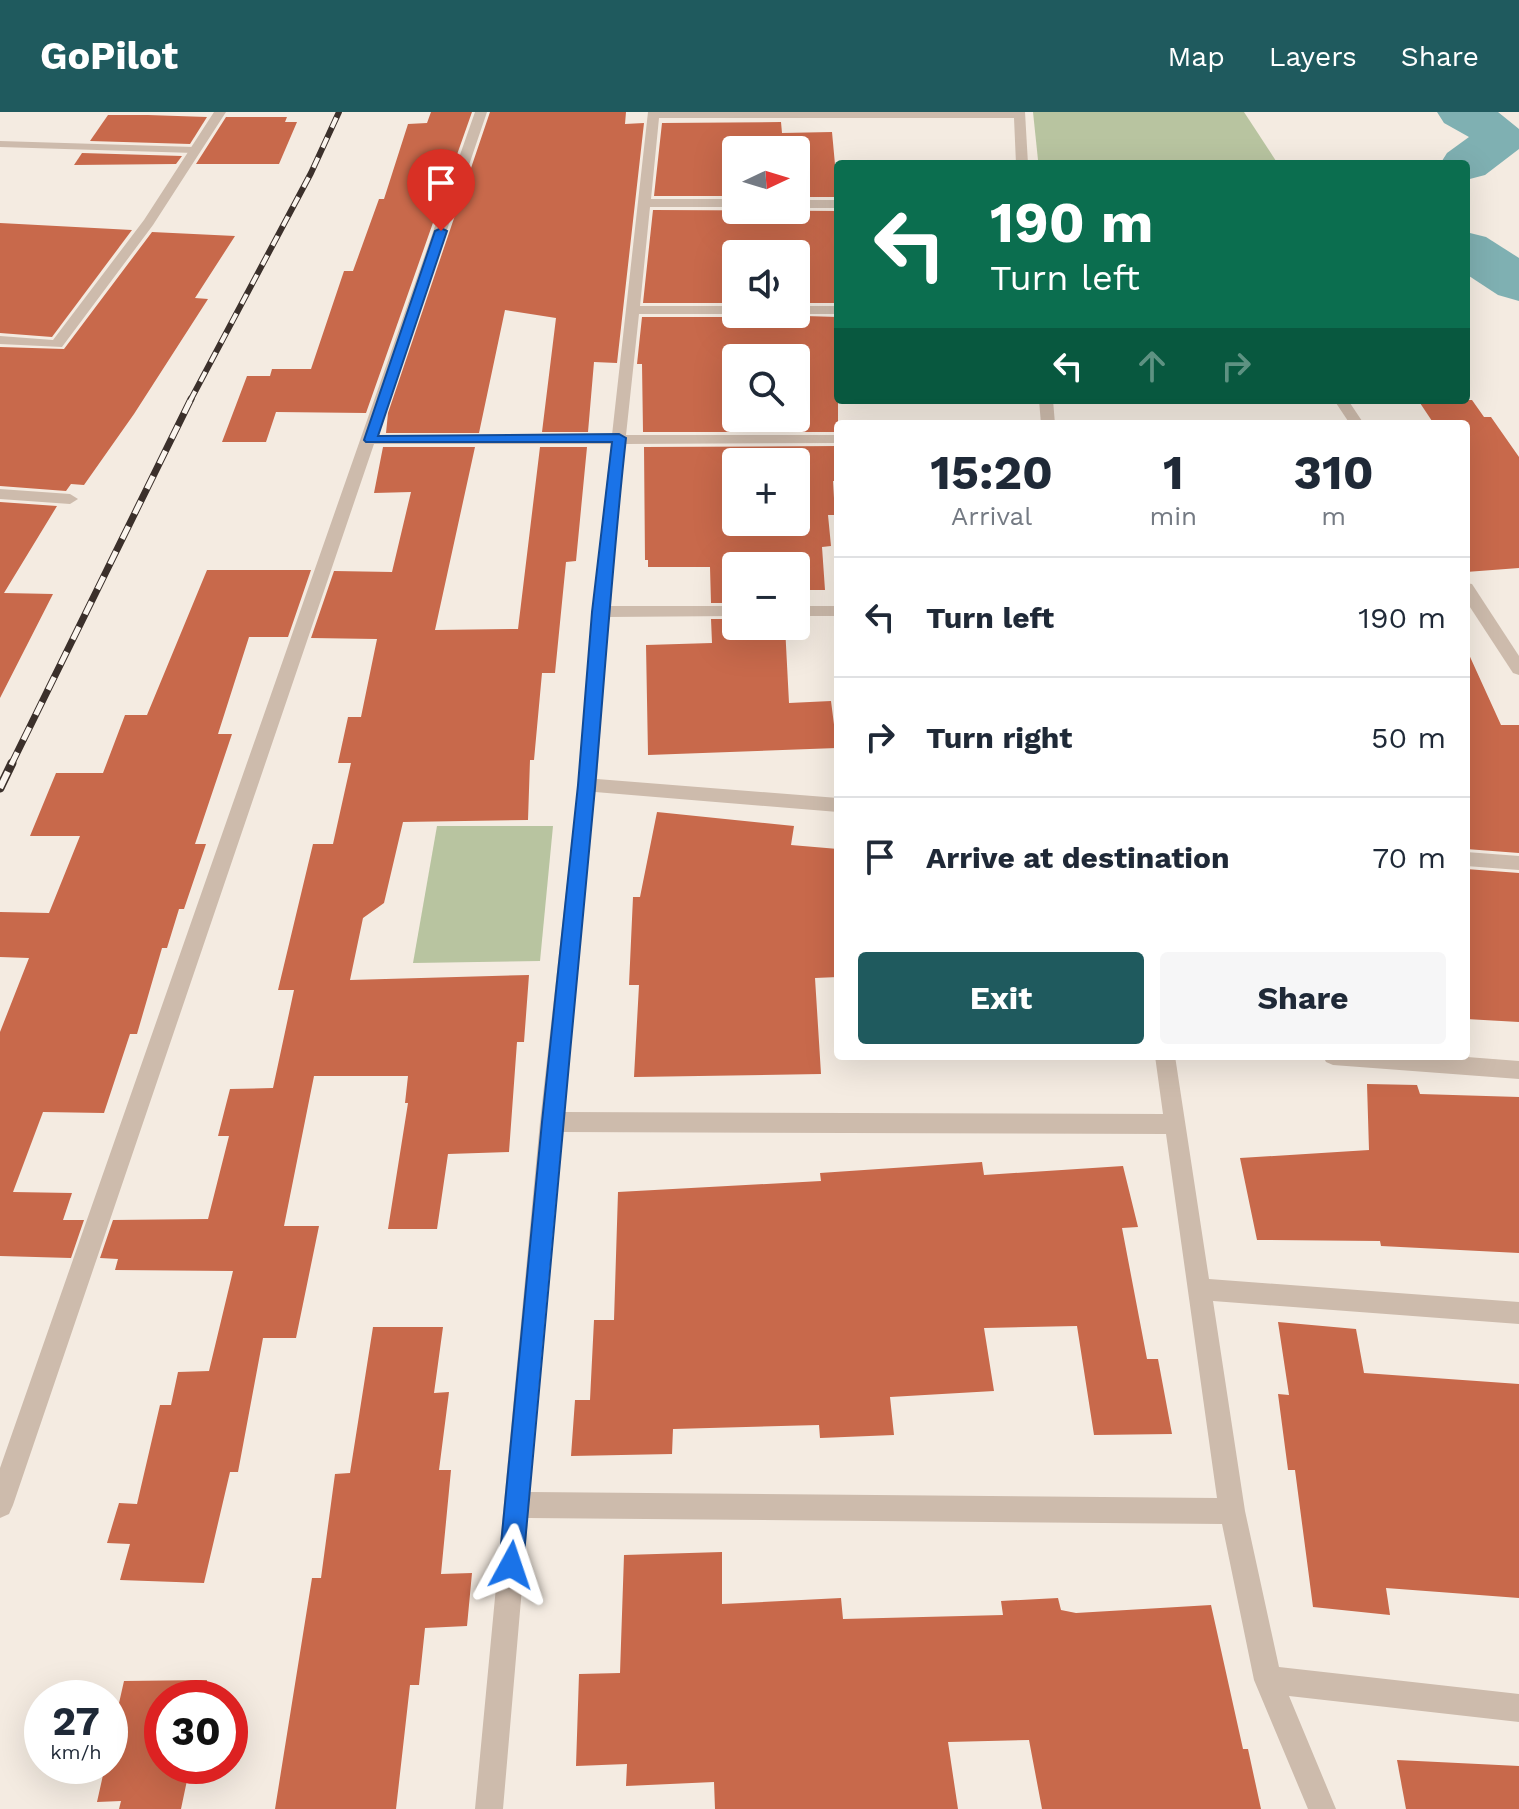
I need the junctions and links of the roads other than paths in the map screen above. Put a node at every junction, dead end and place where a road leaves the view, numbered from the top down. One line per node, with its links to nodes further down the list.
1 (220, 112): 6 (street)
2 (481, 112): 19 (street)
3 (654, 113): 4 (street); 8 (street)
4 (1019, 113): 7 (street)
5 (0, 144): 6 (street)
6 (194, 150): 16 (street)
7 (1022, 160)
8 (646, 203): 9 (street); 12 (street)
9 (722, 203)
10 (810, 204): 11 (street)
11 (834, 204)
12 (635, 310): 13 (street); 17 (street)
13 (722, 310)
14 (810, 310): 15 (street)
15 (834, 310)
16 (0, 340)
17 (619, 438): 18 (street); 19 (street); 26 (street)
18 (834, 439)
19 (370, 440): 39 (street)
20 (0, 494): 21 (street)
21 (70, 499)
22 (1474, 610): 27 (street)
23 (722, 611): 26 (street)
24 (810, 611): 25 (street)
25 (834, 611)
26 (600, 612): 28 (street)
27 (1519, 669)
28 (587, 785): 29 (street); 35 (street)
29 (834, 805)
30 (1470, 859): 31 (street)
31 (1519, 863)
32 (1166, 1060): 36 (street)
33 (1386, 1060): 34 (street)
34 (1519, 1070)
35 (551, 1122): 36 (street); 40 (street)
36 (1175, 1124): 37 (street)
37 (1199, 1289): 38 (street); 41 (street)
38 (1519, 1313)
39 (0, 1505)
40 (517, 1505): 41 (street); 44 (street)
41 (1232, 1511): 42 (street)
42 (1268, 1680): 43 (street); 45 (street)
43 (1519, 1708)
44 (489, 1809)
45 (1322, 1809)

